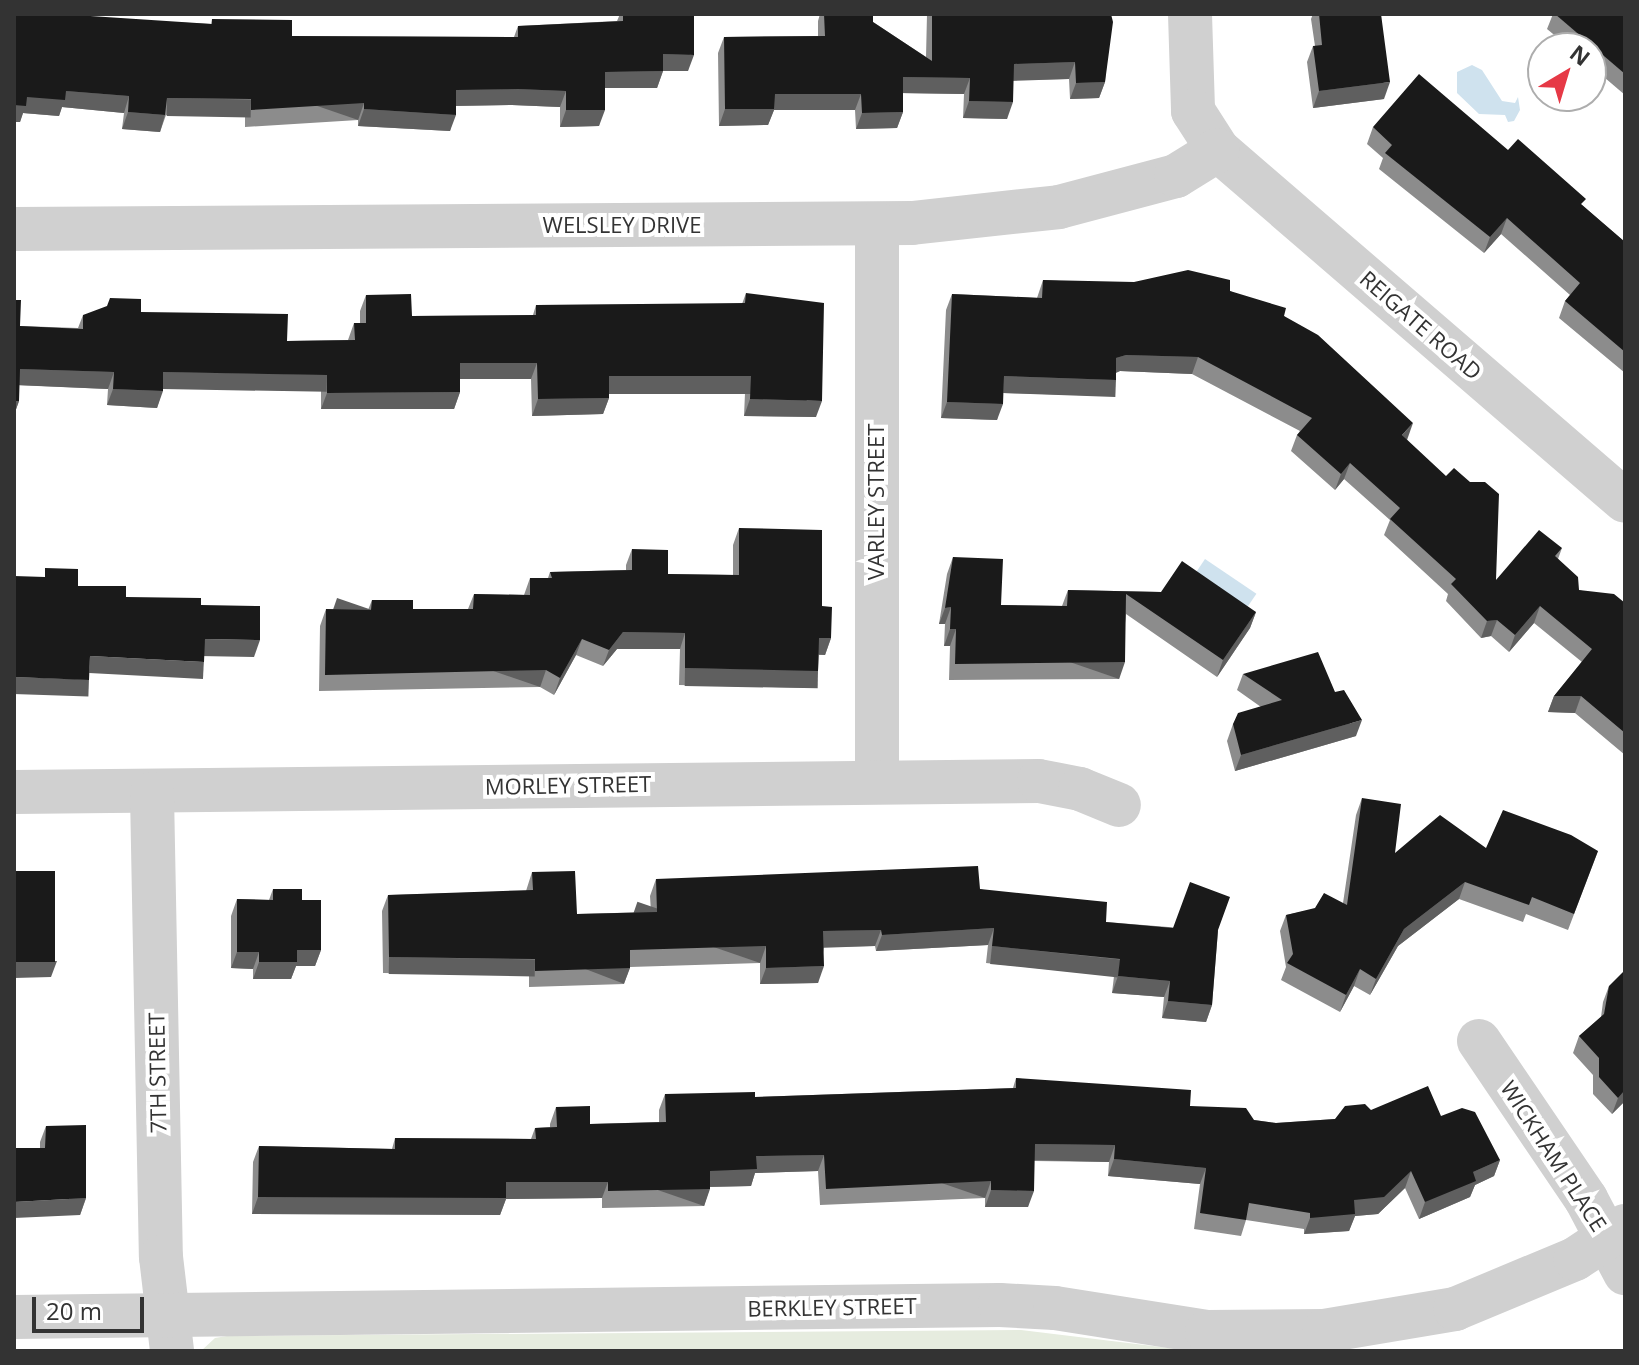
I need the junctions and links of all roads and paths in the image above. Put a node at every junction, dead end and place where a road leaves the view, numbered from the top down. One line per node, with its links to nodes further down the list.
1 (1190, 14): 2 (street, REIGATE ROAD)
2 (1218, 150): 3 (street, WELSLEY DRIVE); 5 (street, REIGATE ROAD)
3 (877, 224): 4 (street, WELSLEY DRIVE); 6 (street, VARLEY STREET)
4 (14, 229)
5 (1625, 501)
6 (877, 779): 8 (street, MORLEY STREET); 9 (street, MORLEY STREET)
7 (14, 792): 8 (street, MORLEY STREET)
8 (152, 794): 13 (street, 7TH STREET)
9 (1119, 805)
10 (1479, 1041): 11 (street, WICKHAM PLACE)
11 (1619, 1246): 13 (street, BERKLEY STREET)
12 (14, 1317): 13 (street, BERKLEY STREET)
13 (169, 1334)

